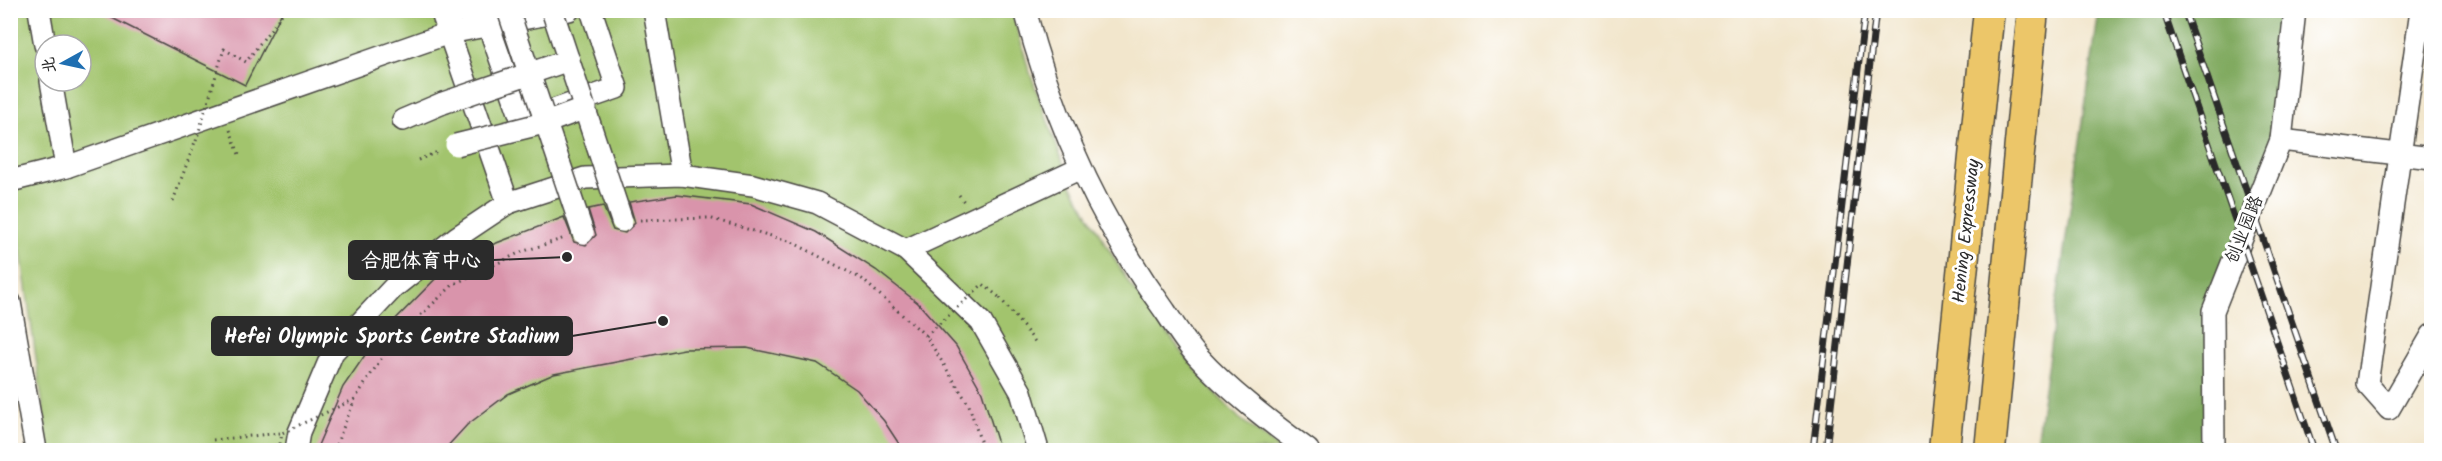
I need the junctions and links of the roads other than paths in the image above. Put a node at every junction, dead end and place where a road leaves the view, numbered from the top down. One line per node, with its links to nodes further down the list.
1 (39, 10): 14 (street)
2 (441, 10): 15 (street)
3 (508, 10): 17 (street, bridge)
4 (552, 10): 16 (street, bridge)
5 (569, 10): 13 (street)
6 (591, 10): 13 (street)
7 (654, 10): 28 (street)
8 (1025, 10): 27 (street)
9 (1989, 10): 40 (highway, Hening Expressway)
10 (2033, 10): 41 (highway)
11 (2295, 10): 22 (street, 创业园路)
12 (2421, 10): 24 (street)
13 (486, 18): 15 (street)
14 (43, 33)
15 (449, 33): 26 (street); 30 (street)
16 (569, 60): 17 (street, bridge); 19 (street, bridge)
17 (530, 73): 20 (street, bridge); 21 (street, bridge)
18 (53, 93): 26 (street)
19 (586, 108): 21 (street, bridge); 31 (street, bridge)
20 (403, 120)
21 (548, 122): 23 (street, bridge); 32 (street, bridge)
22 (2281, 140): 24 (street); 42 (street, 创业园路)
23 (456, 145)
24 (2400, 154): 25 (street); 35 (street)
25 (2432, 158)
26 (66, 168): 29 (street)
27 (1079, 169): 33 (street); 39 (street)
28 (682, 175): 30 (street); 33 (street)
29 (10, 181)
30 (508, 203): 37 (street)
31 (622, 220)
32 (583, 232)
33 (906, 250): 38 (street)
34 (10, 302): 36 (street)
35 (2432, 335)
36 (36, 450)
37 (296, 450)
38 (1038, 450)
39 (1308, 450)
40 (1944, 450)
41 (1990, 450)
42 (2214, 450)

